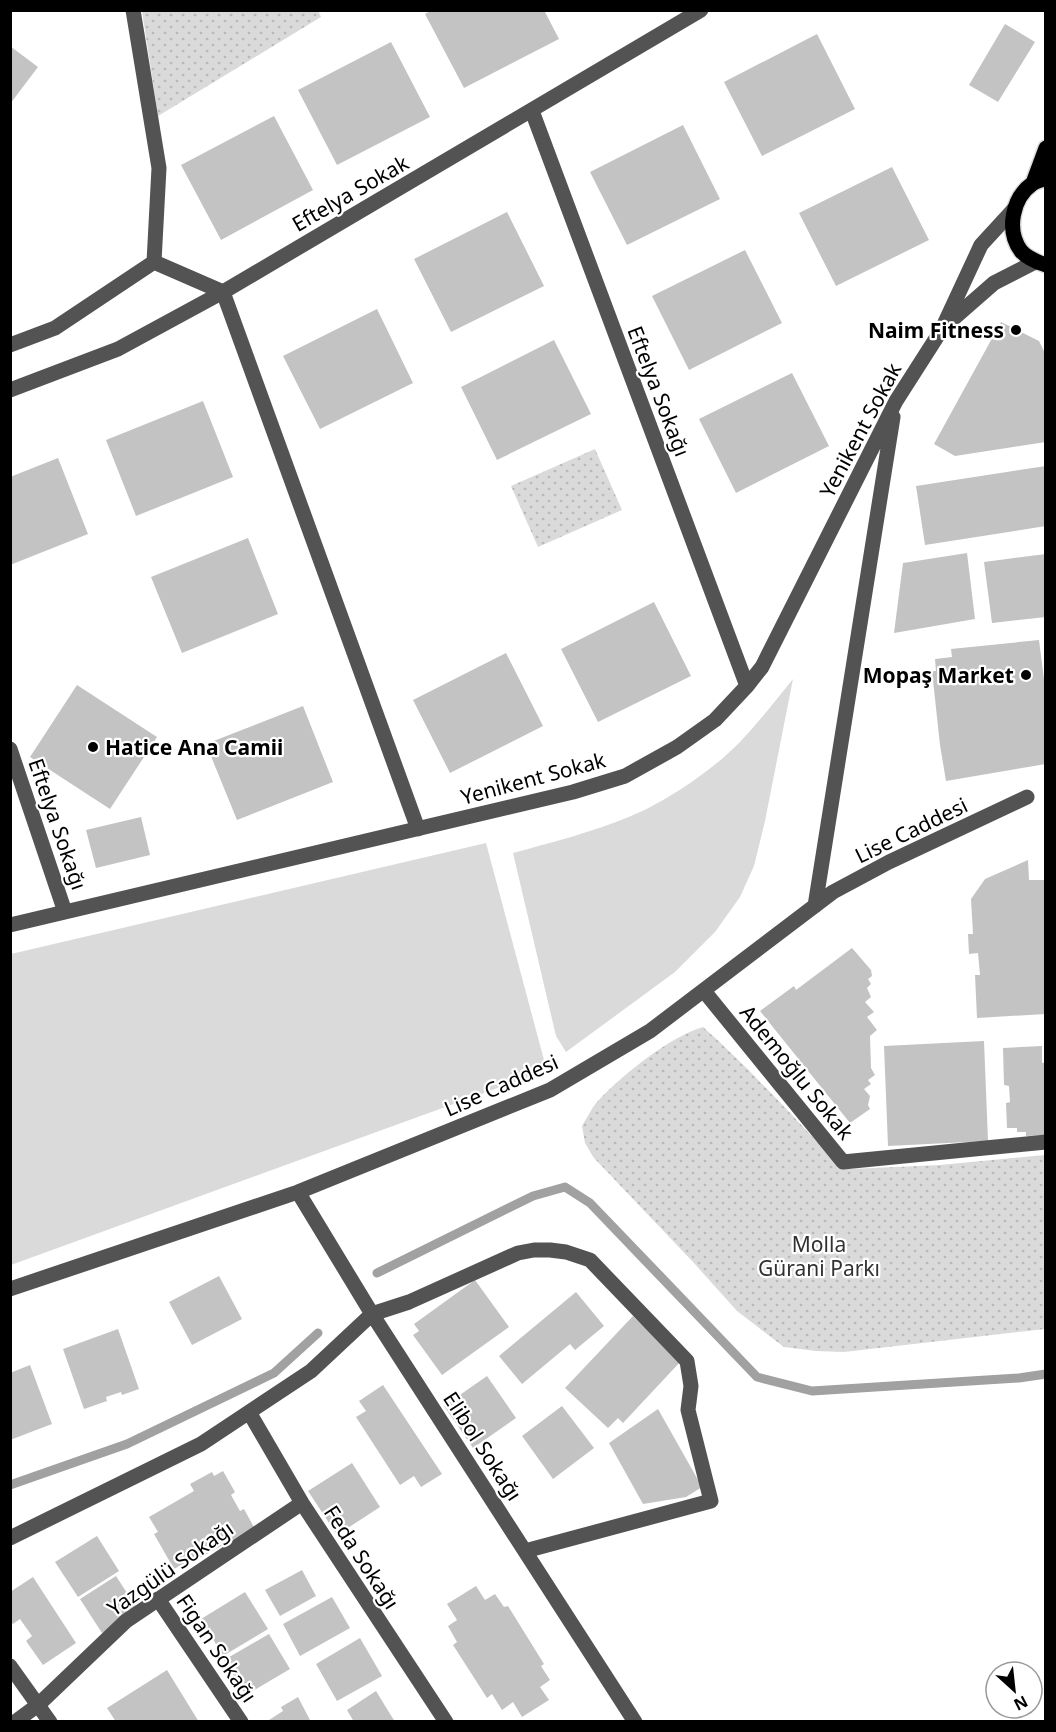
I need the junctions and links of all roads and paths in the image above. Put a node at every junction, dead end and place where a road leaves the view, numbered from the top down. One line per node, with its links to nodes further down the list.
1 (132, 10): 7 (street)
2 (701, 10): 3 (street, Eftelya Sokak)
3 (532, 111): 9 (street, Eftelya Sokak); 14 (street, Eftelya Sokağı)
4 (1046, 148): 5 (main road)
5 (1039, 181): 6 (main road)
6 (1015, 208): 8 (main road); 10 (street, Yenikent Sokak)
7 (154, 262): 9 (street); 11 (street)
8 (1040, 264): 10 (street, Yenikent Sokak)
9 (223, 292): 12 (street, Eftelya Sokak); 17 (street)
10 (942, 329): 13 (street, Yenikent Sokak)
11 (10, 345)
12 (10, 390)
13 (896, 401): 14 (street, Yenikent Sokak); 18 (street)
14 (747, 686): 17 (street, Yenikent Sokak)
15 (10, 749): 19 (street, Eftelya Sokağı)
16 (1028, 797): 18 (street, Lise Caddesi)
17 (418, 829): 19 (street, Yenikent Sokak)
18 (815, 906): 21 (street, Lise Caddesi)
19 (65, 912): 20 (street, Yenikent Sokak)
20 (10, 925)
21 (704, 991): 22 (street, Ademoğlu Sokak); 23 (street, Lise Caddesi)
22 (1046, 1142)
23 (298, 1192): 24 (street, Lise Caddesi); 25 (street, Elibol Sokağı)
24 (10, 1289)
25 (372, 1314): 26 (street); 29 (street, Elibol Sokağı); 29 (street)
26 (249, 1412): 27 (street, Feda Sokağı); 28 (street)
27 (302, 1503): 30 (street, Yazgülü Sokağı); 36 (street, Feda Sokağı)
28 (10, 1538)
29 (525, 1551): 37 (street, Elibol Sokağı)
30 (158, 1599): 32 (street, Yazgülü Sokağı); 35 (street, Figan Sokağı)
31 (10, 1666): 32 (street)
32 (38, 1705): 33 (street, Yazgülü Sokağı); 34 (street)
33 (15, 1722)
34 (50, 1722)
35 (242, 1722)
36 (446, 1722)
37 (635, 1722)

